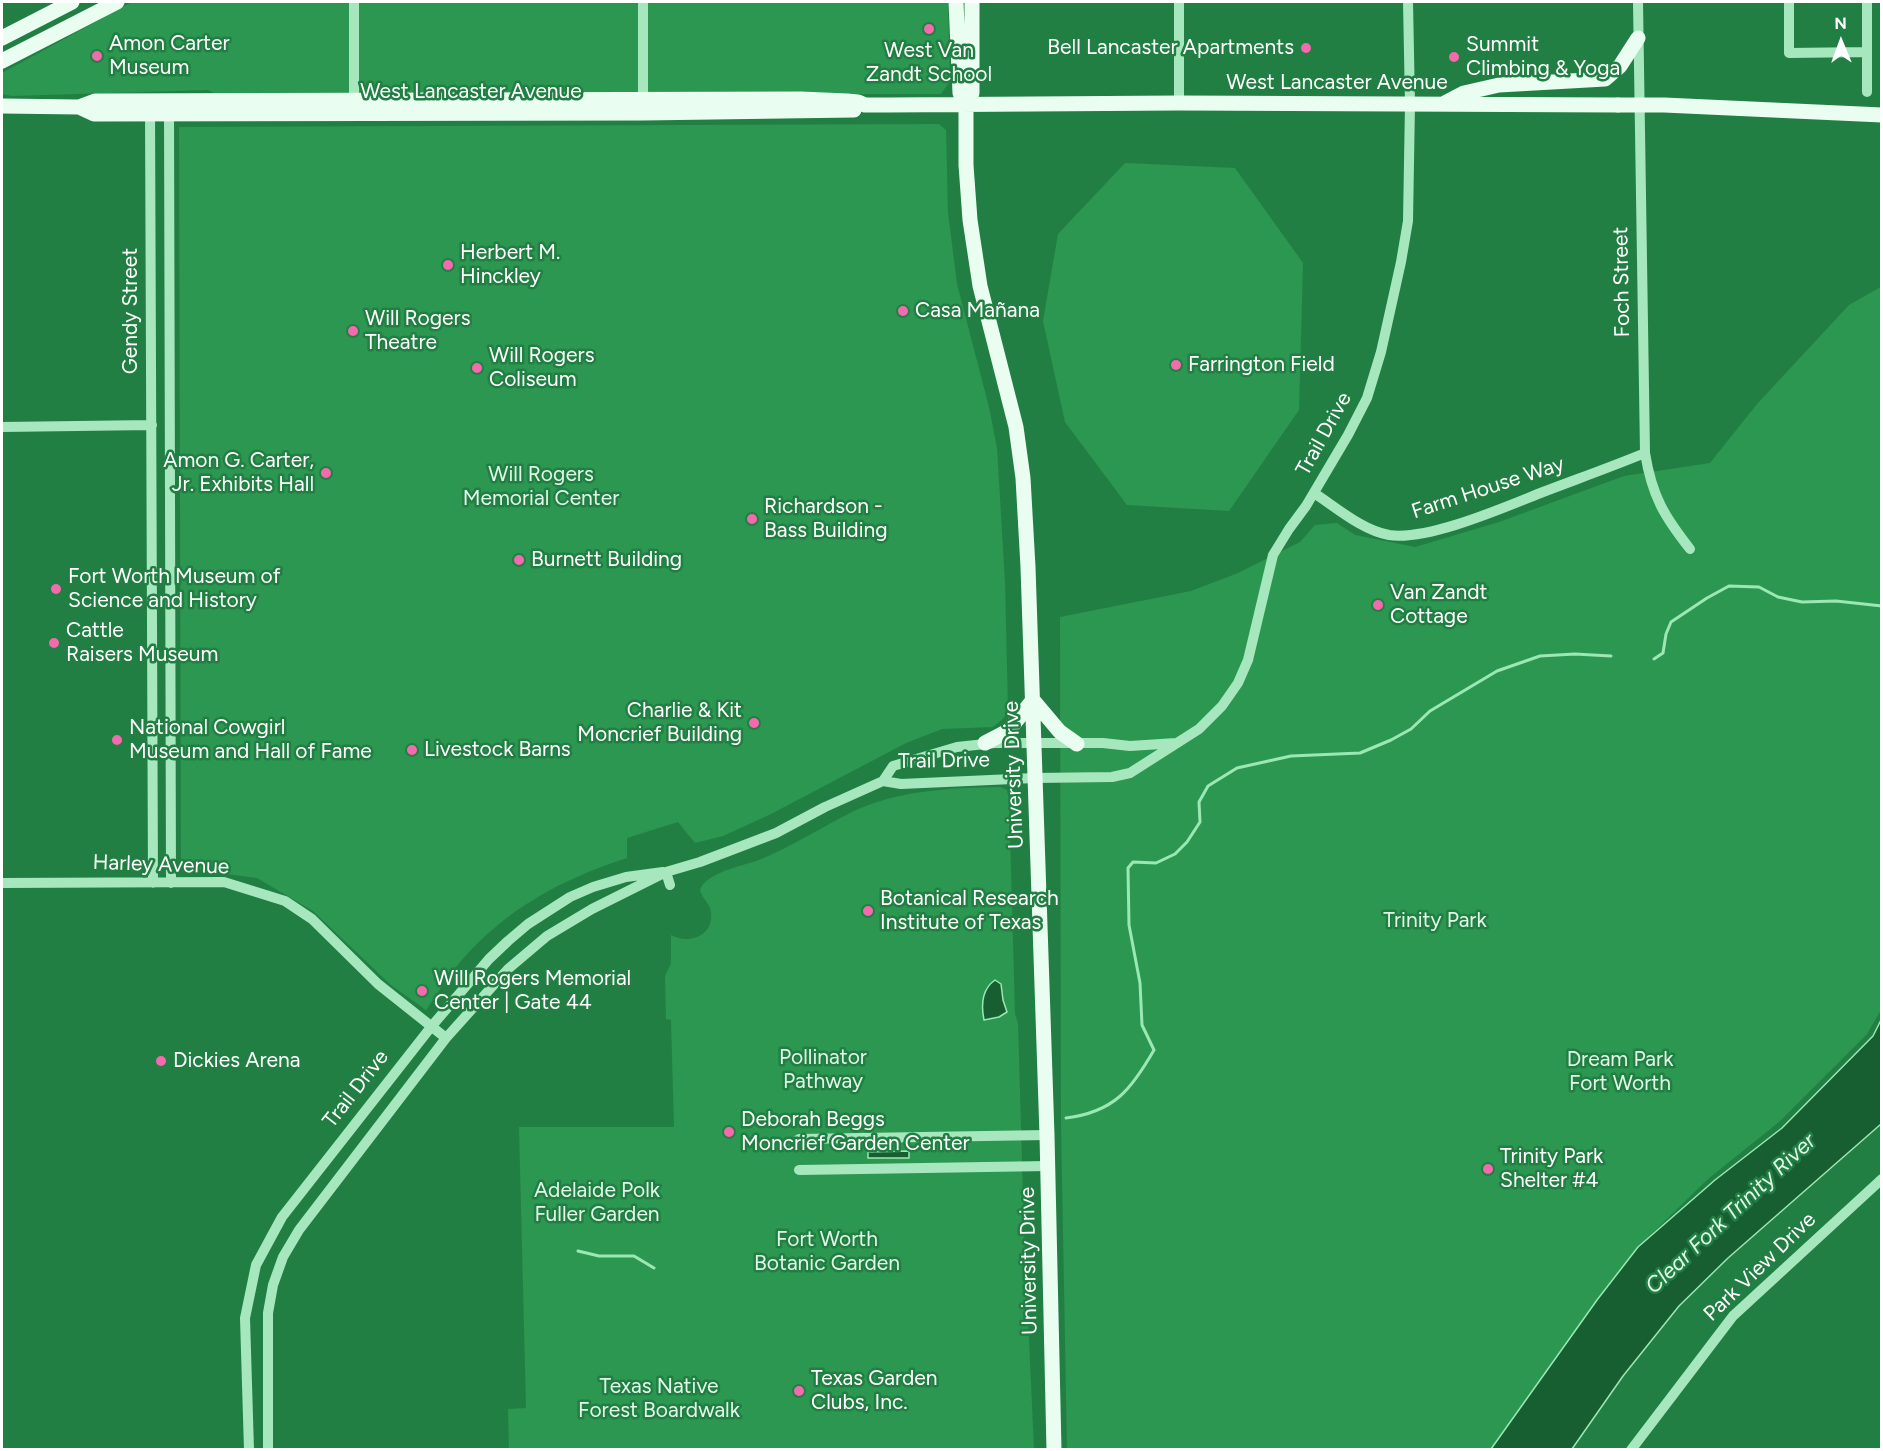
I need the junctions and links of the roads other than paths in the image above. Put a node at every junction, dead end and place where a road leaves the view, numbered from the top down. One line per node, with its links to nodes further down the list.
1 (72, 2): 12 (main road)
2 (117, 2): 15 (main road)
3 (354, 2): 25 (street)
4 (643, 2): 20 (street)
5 (956, 2): 21 (main road, University Drive)
6 (972, 2): 21 (main road, University Drive)
7 (1179, 2): 17 (street)
8 (1408, 2): 18 (street, Trail Drive)
9 (1638, 2): 13 (street, Foch Street)
10 (1789, 2): 14 (street)
11 (1867, 2): 14 (street)
12 (2, 38)
13 (1638, 38): 19 (main road); 31 (street, Foch Street)
14 (1867, 52): 16 (street)
15 (2, 61)
16 (1867, 92)
17 (1179, 104): 18 (main road, West Lancaster Avenue); 21 (main road, West Lancaster Avenue)
18 (1410, 104): 19 (main road, West Lancaster Avenue); 32 (street, Trail Drive)
19 (1442, 104): 26 (main road, West Lancaster Avenue, bridge)
20 (643, 106): 21 (main road, West Lancaster Avenue); 25 (main road, West Lancaster Avenue)
21 (966, 106): 36 (main road, University Drive)
22 (4, 107): 23 (main road, West Lancaster Avenue)
23 (150, 107): 24 (main road, West Lancaster Avenue); 28 (street, Gendy Street)
24 (169, 107): 25 (main road, West Lancaster Avenue); 27 (street, Gendy Street)
25 (353, 107)
26 (1881, 115)
27 (169, 316): 28 (street); 34 (street, Gendy Street)
28 (151, 317): 29 (street, Gendy Street)
29 (152, 425): 30 (street); 33 (street, Gendy Street)
30 (2, 427)
31 (1645, 453): 32 (street, Farm House Way); 35 (street, Foch Street)
32 (1314, 493): 39 (street, Trail Drive)
33 (152, 522): 34 (street); 45 (street, Gendy Street)
34 (169, 522): 46 (street, Gendy Street)
35 (1690, 549)
36 (1033, 700): 37 (main road); 38 (main road, University Drive); 40 (main road)
37 (986, 743): 38 (street, Trail Drive); 42 (street, Trail Drive)
38 (1034, 743): 40 (street, Trail Drive); 41 (main road, University Drive)
39 (1176, 743): 40 (street, Trail Drive); 41 (street, Trail Drive)
40 (1077, 744)
41 (1035, 778): 42 (street, Trail Drive); 50 (main road, University Drive)
42 (883, 781): 43 (street, Trail Drive)
43 (666, 872): 47 (street); 48 (street, Trail Drive); 49 (street, Trail Drive)
44 (2, 883): 45 (street, Harley Avenue)
45 (153, 883): 46 (street, Harley Avenue)
46 (171, 883): 48 (street, Harley Avenue)
47 (670, 885)
48 (431, 1027): 49 (street, Harley Avenue); 55 (street, Trail Drive)
49 (446, 1038): 56 (street, Trail Drive)
50 (1047, 1135): 51 (street); 52 (main road, University Drive)
51 (799, 1139)
52 (1048, 1166): 53 (street); 59 (main road, University Drive)
53 (799, 1170)
54 (1881, 1179): 60 (street, Park View Drive)
55 (246, 1341): 56 (street); 57 (street, Trail Drive)
56 (268, 1341): 58 (street, Trail Drive)
57 (249, 1449)
58 (268, 1449)
59 (1054, 1449)
60 (1631, 1449)

